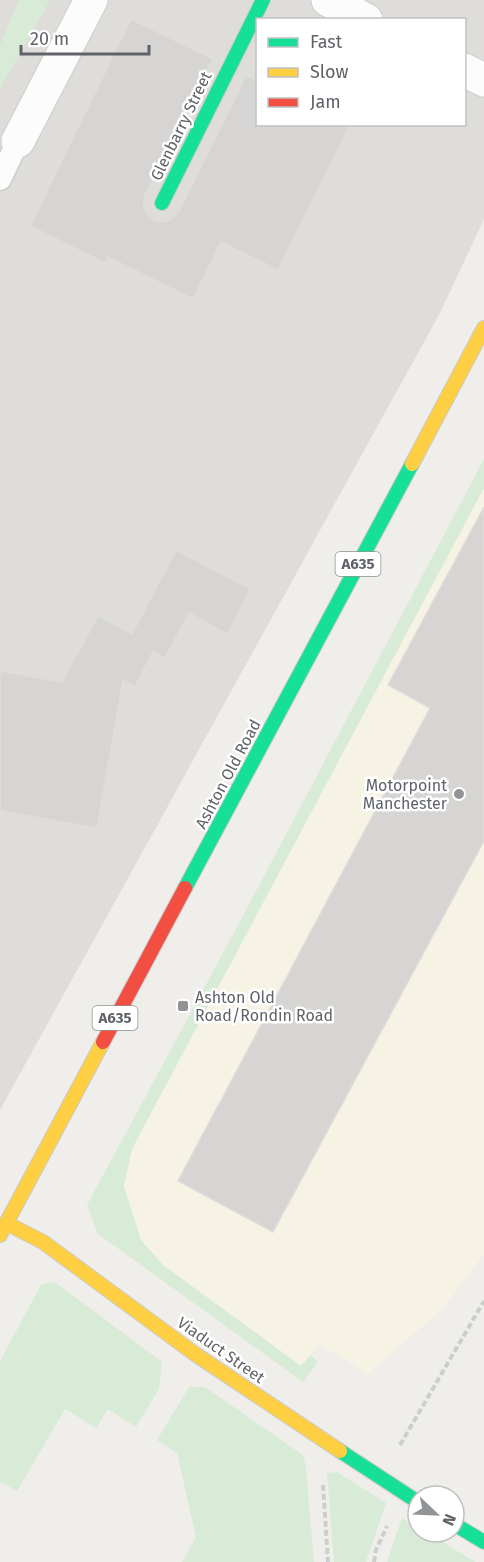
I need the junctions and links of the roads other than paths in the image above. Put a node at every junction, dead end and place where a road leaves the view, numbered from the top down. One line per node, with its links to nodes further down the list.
1 (91, 0): 7 (street)
2 (263, 0): 9 (main road, Glenbarry Street)
3 (328, 0): 4 (street)
4 (362, 18)
5 (466, 71): 6 (street)
6 (484, 81)
7 (18, 141): 8 (lane)
8 (0, 179)
9 (162, 203)
10 (484, 328): 11 (main road, Ashton Old Road / A635)
11 (3, 1229): 12 (main road, Viaduct Street)
12 (406, 1495)
13 (466, 1531): 14 (main road)
14 (484, 1542)

